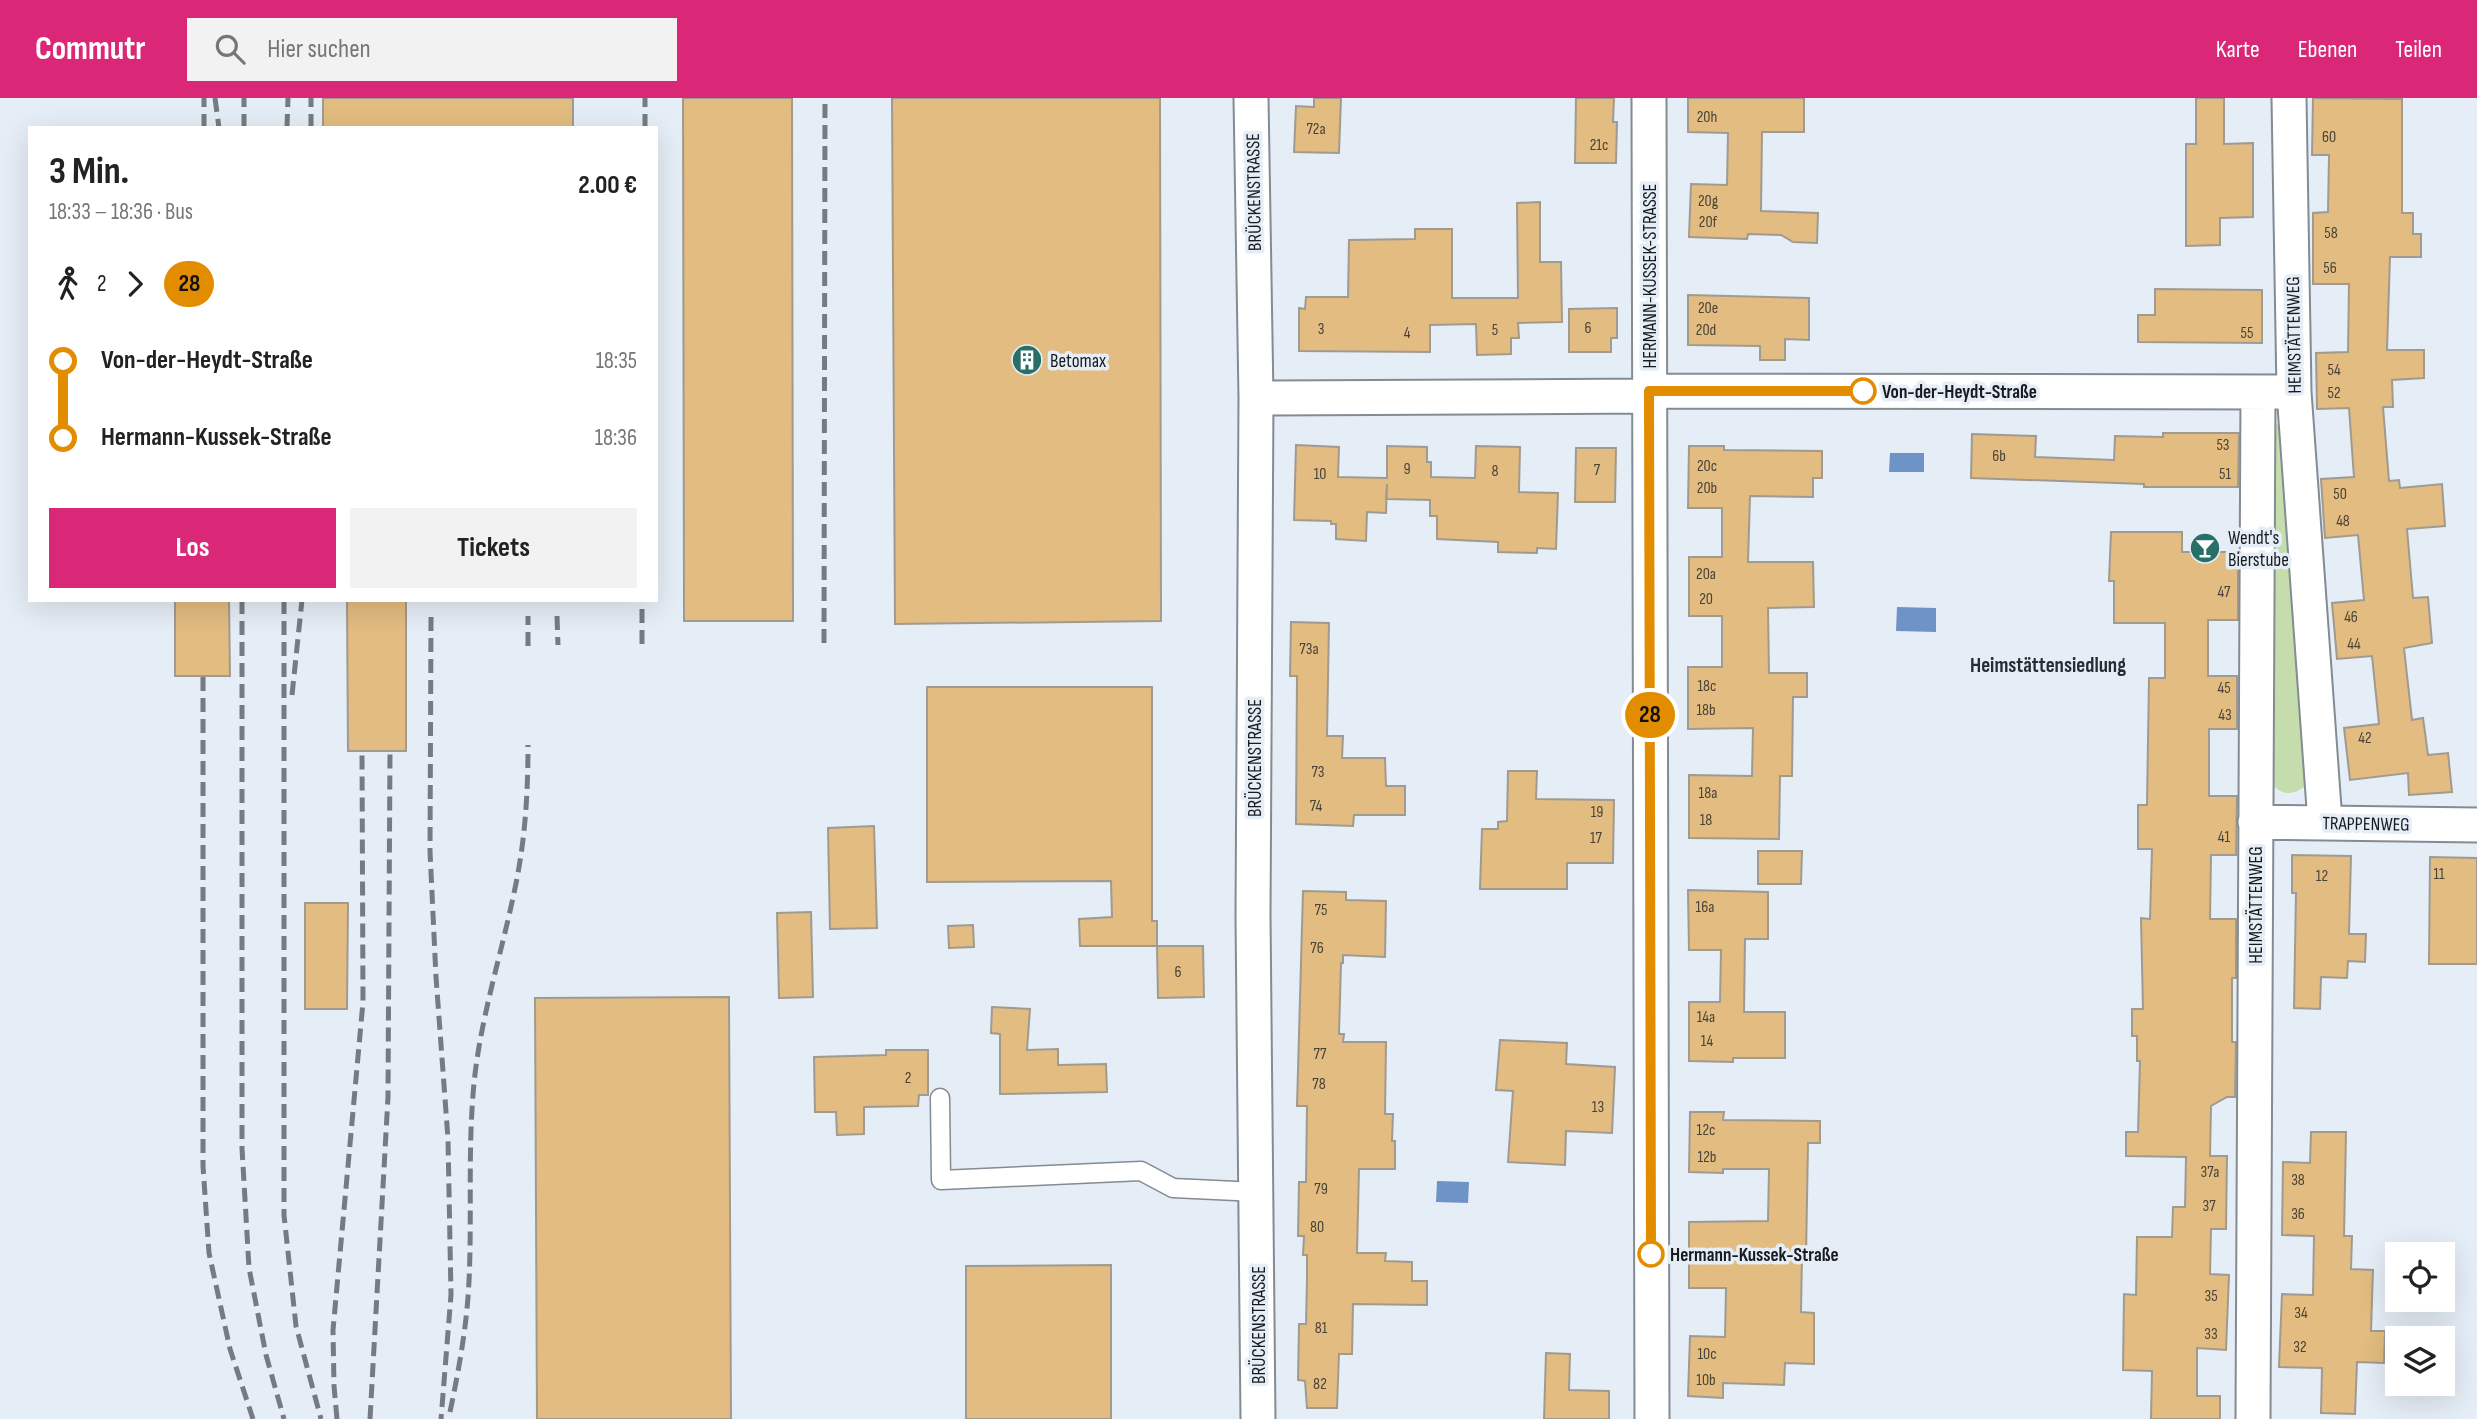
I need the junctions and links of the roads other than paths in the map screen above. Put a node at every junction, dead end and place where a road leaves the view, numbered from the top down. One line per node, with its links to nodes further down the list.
1 (1251, 98): 7 (street, BRÜCKENSTRASSE)
2 (1649, 98): 6 (street, HERMANN-KUSSEK-STRASSE)
3 (2289, 98): 5 (street, HEIMSTÄTTENWEG)
4 (2258, 392): 5 (street); 6 (street); 8 (street, HEIMSTÄTTENWEG)
5 (2294, 392): 9 (street, HEIMSTÄTTENWEG)
6 (1649, 394): 7 (street); 14 (street, HERMANN-KUSSEK-STRASSE)
7 (1256, 398): 12 (street, BRÜCKENSTRASSE)
8 (2255, 822): 9 (street, TRAPPENWEG); 15 (street, HEIMSTÄTTENWEG)
9 (2325, 822): 10 (street, TRAPPENWEG)
10 (2477, 825)
11 (940, 1098): 12 (lane)
12 (1257, 1192): 13 (street, BRÜCKENSTRASSE)
13 (1258, 1419)
14 (1651, 1419)
15 (2253, 1419)

